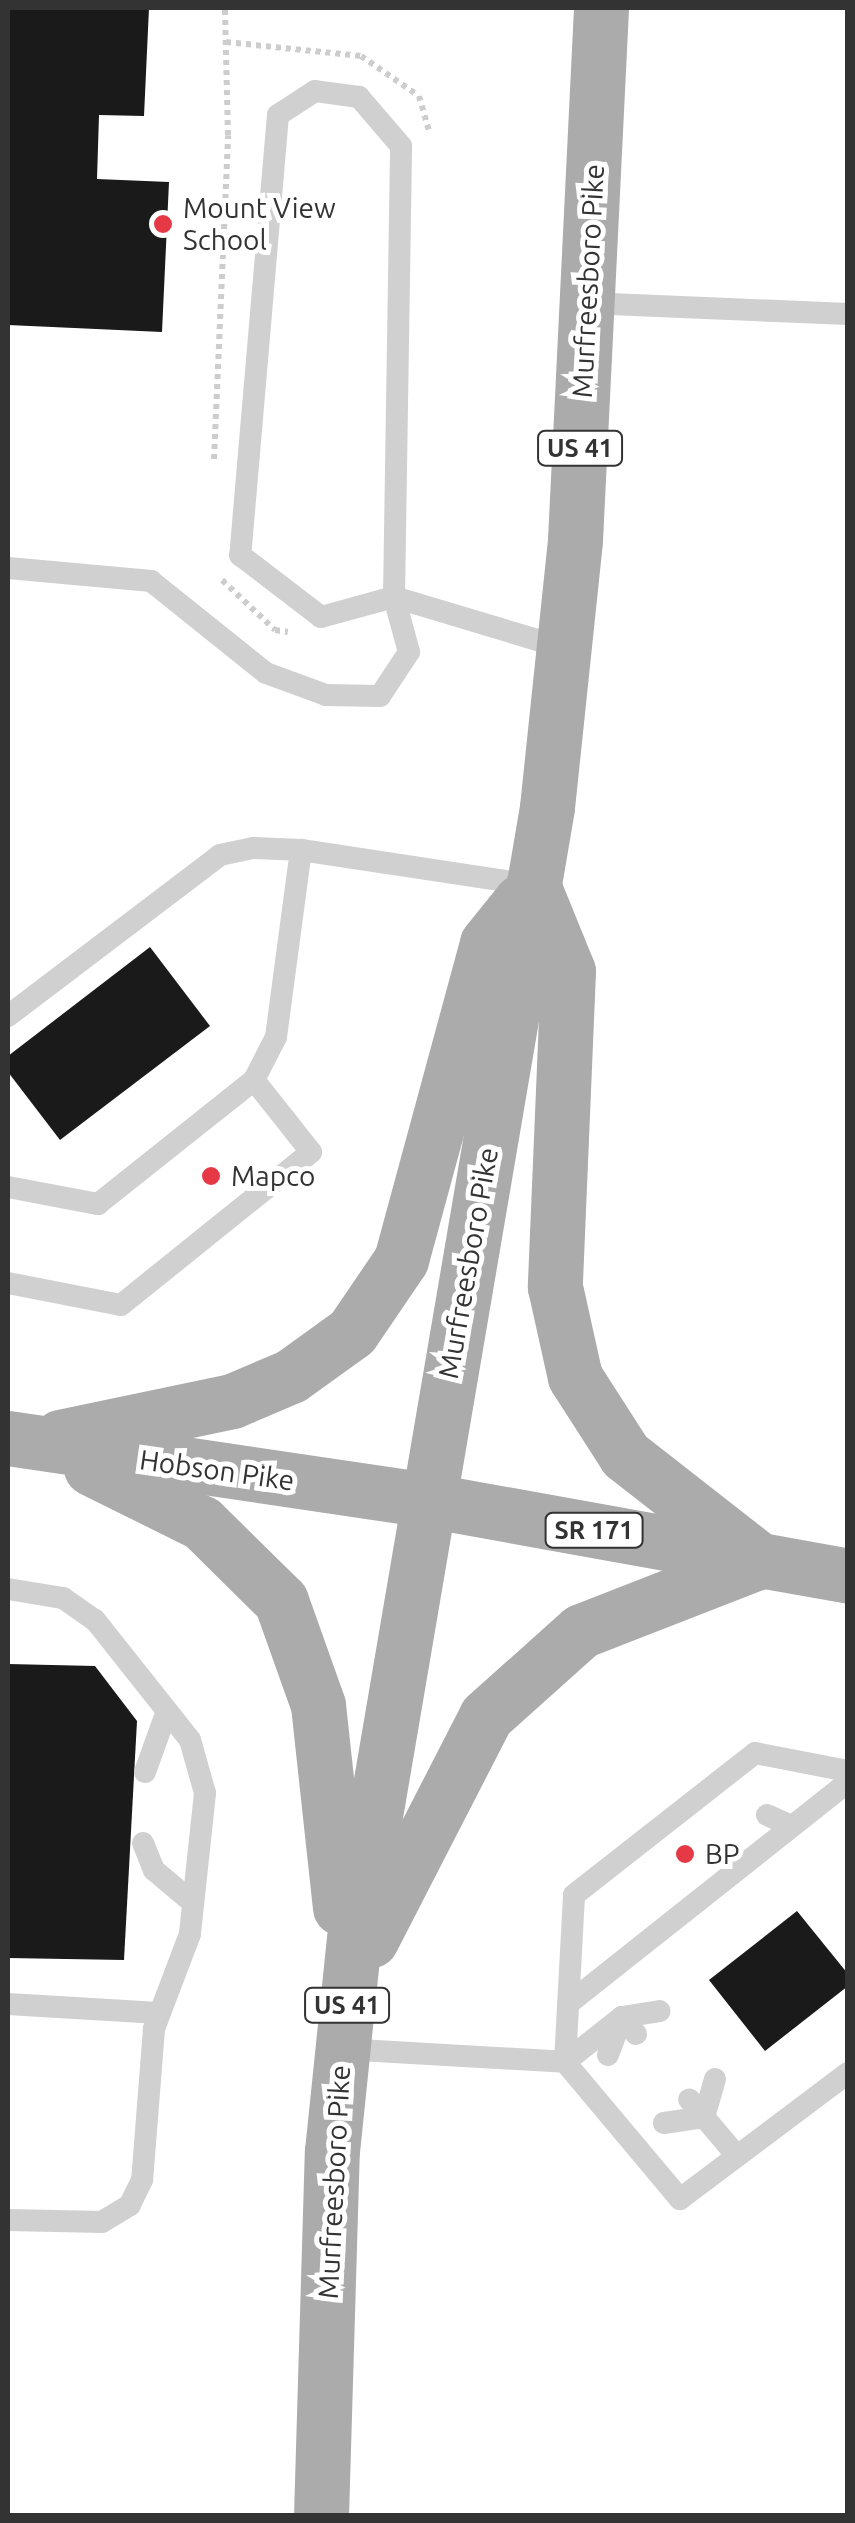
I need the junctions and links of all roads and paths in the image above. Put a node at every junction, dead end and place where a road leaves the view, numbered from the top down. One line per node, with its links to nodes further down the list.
1 (600, 8): 2 (main road, Murfreesboro Pike / US 41)
2 (586, 303): 3 (lane); 6 (main road, Murfreesboro Pike / US 41)
3 (848, 314)
4 (8, 568): 5 (lane)
5 (394, 597): 5 (lane); 6 (lane)
6 (564, 648): 8 (main road, Murfreesboro Pike / US 41)
7 (301, 850): 8 (lane); 9 (lane); 10 (lane)
8 (533, 885): 15 (main road); 16 (main road, Murfreesboro Pike / US 41); 17 (main road)
9 (8, 1016)
10 (254, 1080): 11 (lane); 14 (lane)
11 (233, 1097): 12 (lane); 13 (lane)
12 (249, 1116)
13 (9, 1192)
14 (8, 1283)
15 (20, 1441): 16 (main road, Hobson Pike); 34 (main road)
16 (427, 1500): 17 (main road, SR 171); 34 (main road, Murfreesboro Pike / US 41)
17 (761, 1561): 18 (main road, SR 171); 34 (main road)
18 (848, 1576)
19 (8, 1588): 20 (lane)
20 (167, 1711): 22 (lane); 31 (lane)
21 (848, 1771): 36 (lane)
22 (145, 1772)
23 (848, 1782): 25 (lane)
24 (768, 1815): 25 (lane)
25 (792, 1826): 28 (lane)
26 (143, 1842): 31 (lane)
27 (728, 1848): 28 (lane)
28 (749, 1860): 30 (lane)
29 (687, 1881): 30 (lane)
30 (707, 1893): 33 (lane)
31 (193, 1903): 38 (lane)
32 (643, 1915): 33 (lane)
33 (664, 1928): 36 (lane)
34 (349, 1987): 40 (main road, Murfreesboro Pike / US 41)
35 (8, 2004): 38 (lane)
36 (568, 2004): 42 (lane)
37 (660, 2011): 39 (lane)
38 (158, 2014): 48 (lane)
39 (629, 2025): 41 (lane); 42 (lane)
40 (342, 2049): 42 (lane); 49 (main road, Murfreesboro Pike / US 41)
41 (608, 2055)
42 (564, 2062): 47 (lane)
43 (848, 2073): 47 (lane)
44 (715, 2079): 45 (lane)
45 (696, 2108): 46 (lane); 47 (lane)
46 (664, 2122)
47 (737, 2156)
48 (8, 2220)
49 (320, 2516)

